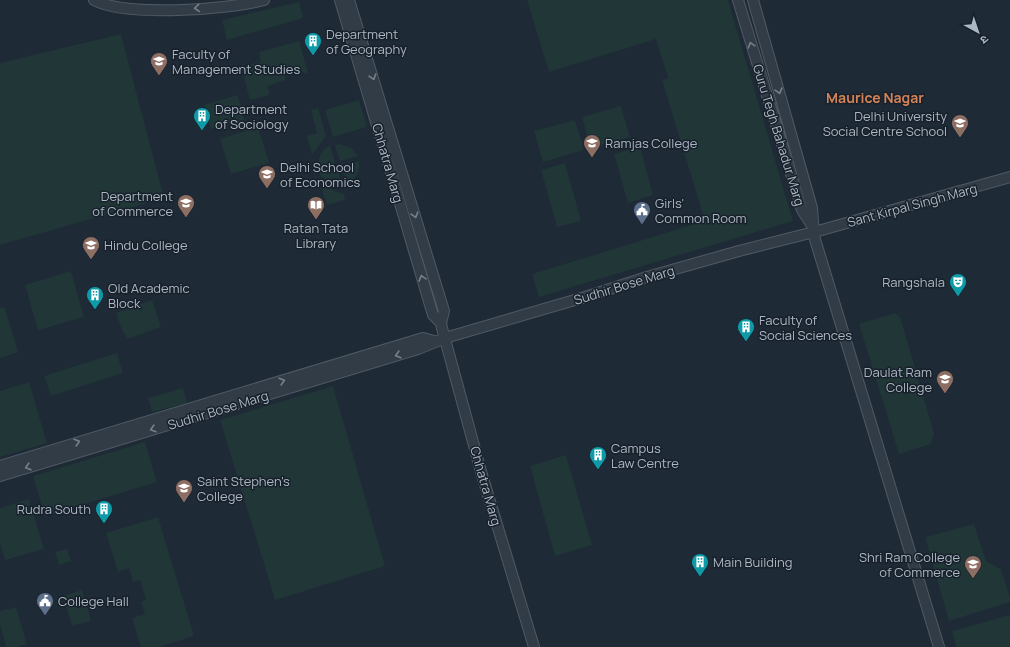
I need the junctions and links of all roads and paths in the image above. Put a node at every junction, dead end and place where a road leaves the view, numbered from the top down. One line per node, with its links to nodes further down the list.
1 (94, 0): 7 (street)
2 (264, 0): 7 (street, one-way to 7)
3 (340, 0): 10 (street, Chhatra Marg, one-way to 3)
4 (349, 0): 10 (street, Chhatra Marg, one-way to 10)
5 (738, 0): 9 (street, Guru Tegh Bahadur Marg, one-way to 5)
6 (753, 0): 9 (street, Guru Tegh Bahadur Marg, one-way to 9)
7 (159, 5)
8 (1010, 178): 9 (street, Sant Kirpal Singh Marg)
9 (814, 229): 11 (street, Sudhir Bose Marg); 16 (street, Guru Tegh Bahadur Marg)
10 (441, 323): 11 (street, Chhatra Marg)
11 (445, 338): 12 (street, Sudhir Bose Marg); 15 (street, Chhatra Marg)
12 (434, 341): 13 (street, Sudhir Bose Marg, one-way to 12); 14 (street, Sudhir Bose Marg, one-way to 14)
13 (0, 466)
14 (0, 476)
15 (534, 647)
16 (939, 647)

